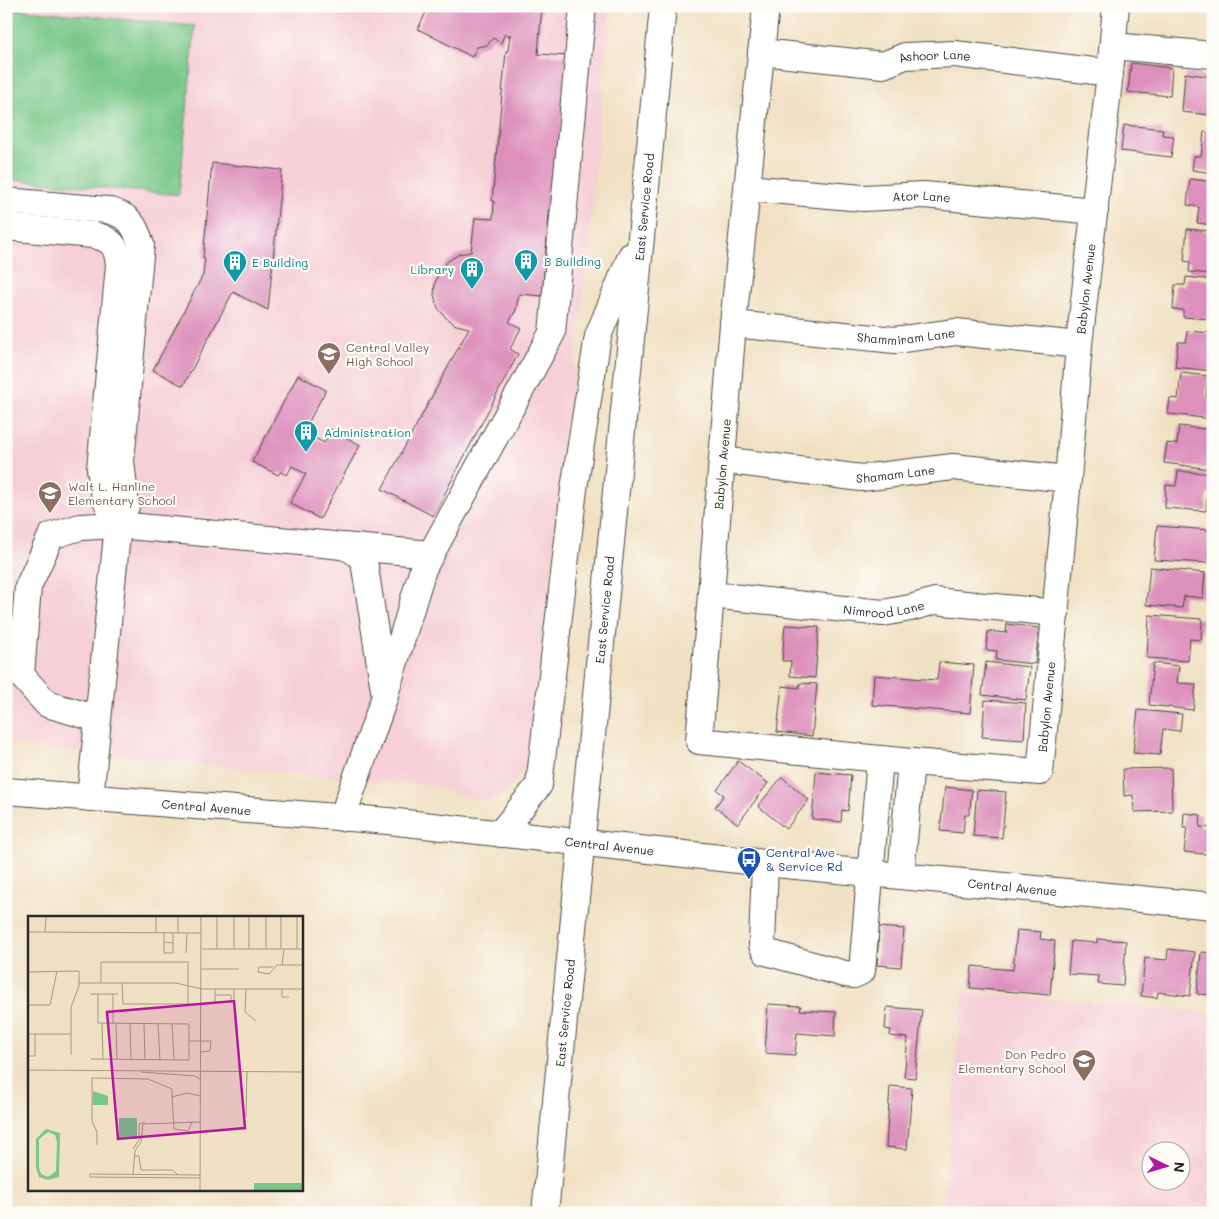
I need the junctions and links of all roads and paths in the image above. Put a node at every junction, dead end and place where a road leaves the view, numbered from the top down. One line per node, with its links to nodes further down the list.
1 (583, 6): 20 (street)
2 (663, 6): 13 (street, East Service Road)
3 (766, 6): 6 (street, Babylon Avenue)
4 (1116, 6): 5 (street, Babylon Avenue)
5 (1112, 46): 7 (street); 8 (street, Babylon Avenue)
6 (761, 52): 8 (street, Ashoor Lane); 9 (street, Babylon Avenue)
7 (1213, 55)
8 (1110, 73): 11 (street, Babylon Avenue)
9 (747, 188): 11 (street, Ator Lane); 14 (street, Babylon Avenue)
10 (6, 201): 18 (street)
11 (1095, 211): 15 (street, Babylon Avenue)
12 (6, 227): 18 (street)
13 (642, 227): 30 (street); 31 (street, East Service Road)
14 (733, 324): 15 (street, Shammiram Lane); 16 (street, Babylon Avenue)
15 (1079, 345): 17 (street, Babylon Avenue)
16 (722, 460): 17 (street, Shamam Lane); 21 (street, Babylon Avenue)
17 (1068, 479): 22 (street, Babylon Avenue)
18 (118, 526): 19 (street); 24 (street); 24 (street)
19 (343, 546): 20 (street); 23 (street)
20 (432, 554): 23 (street)
21 (711, 595): 22 (street, Nimrood Lane); 25 (street, Babylon Avenue)
22 (1056, 613): 26 (street, Babylon Avenue)
23 (385, 696): 29 (street)
24 (98, 720): 28 (street)
25 (880, 759): 26 (street, Babylon Avenue); 33 (street)
26 (911, 762): 34 (street)
27 (6, 790): 28 (street, Central Avenue)
28 (90, 798): 29 (street, Central Avenue)
29 (342, 818): 30 (street, Central Avenue)
30 (500, 834): 31 (street, Central Avenue)
31 (582, 843): 32 (street, Central Avenue); 36 (street, East Service Road)
32 (765, 863): 33 (street, Central Avenue); 33 (street)
33 (870, 873): 34 (street, Central Avenue)
34 (901, 876): 35 (street, Central Avenue)
35 (1213, 906)
36 (545, 1213)

